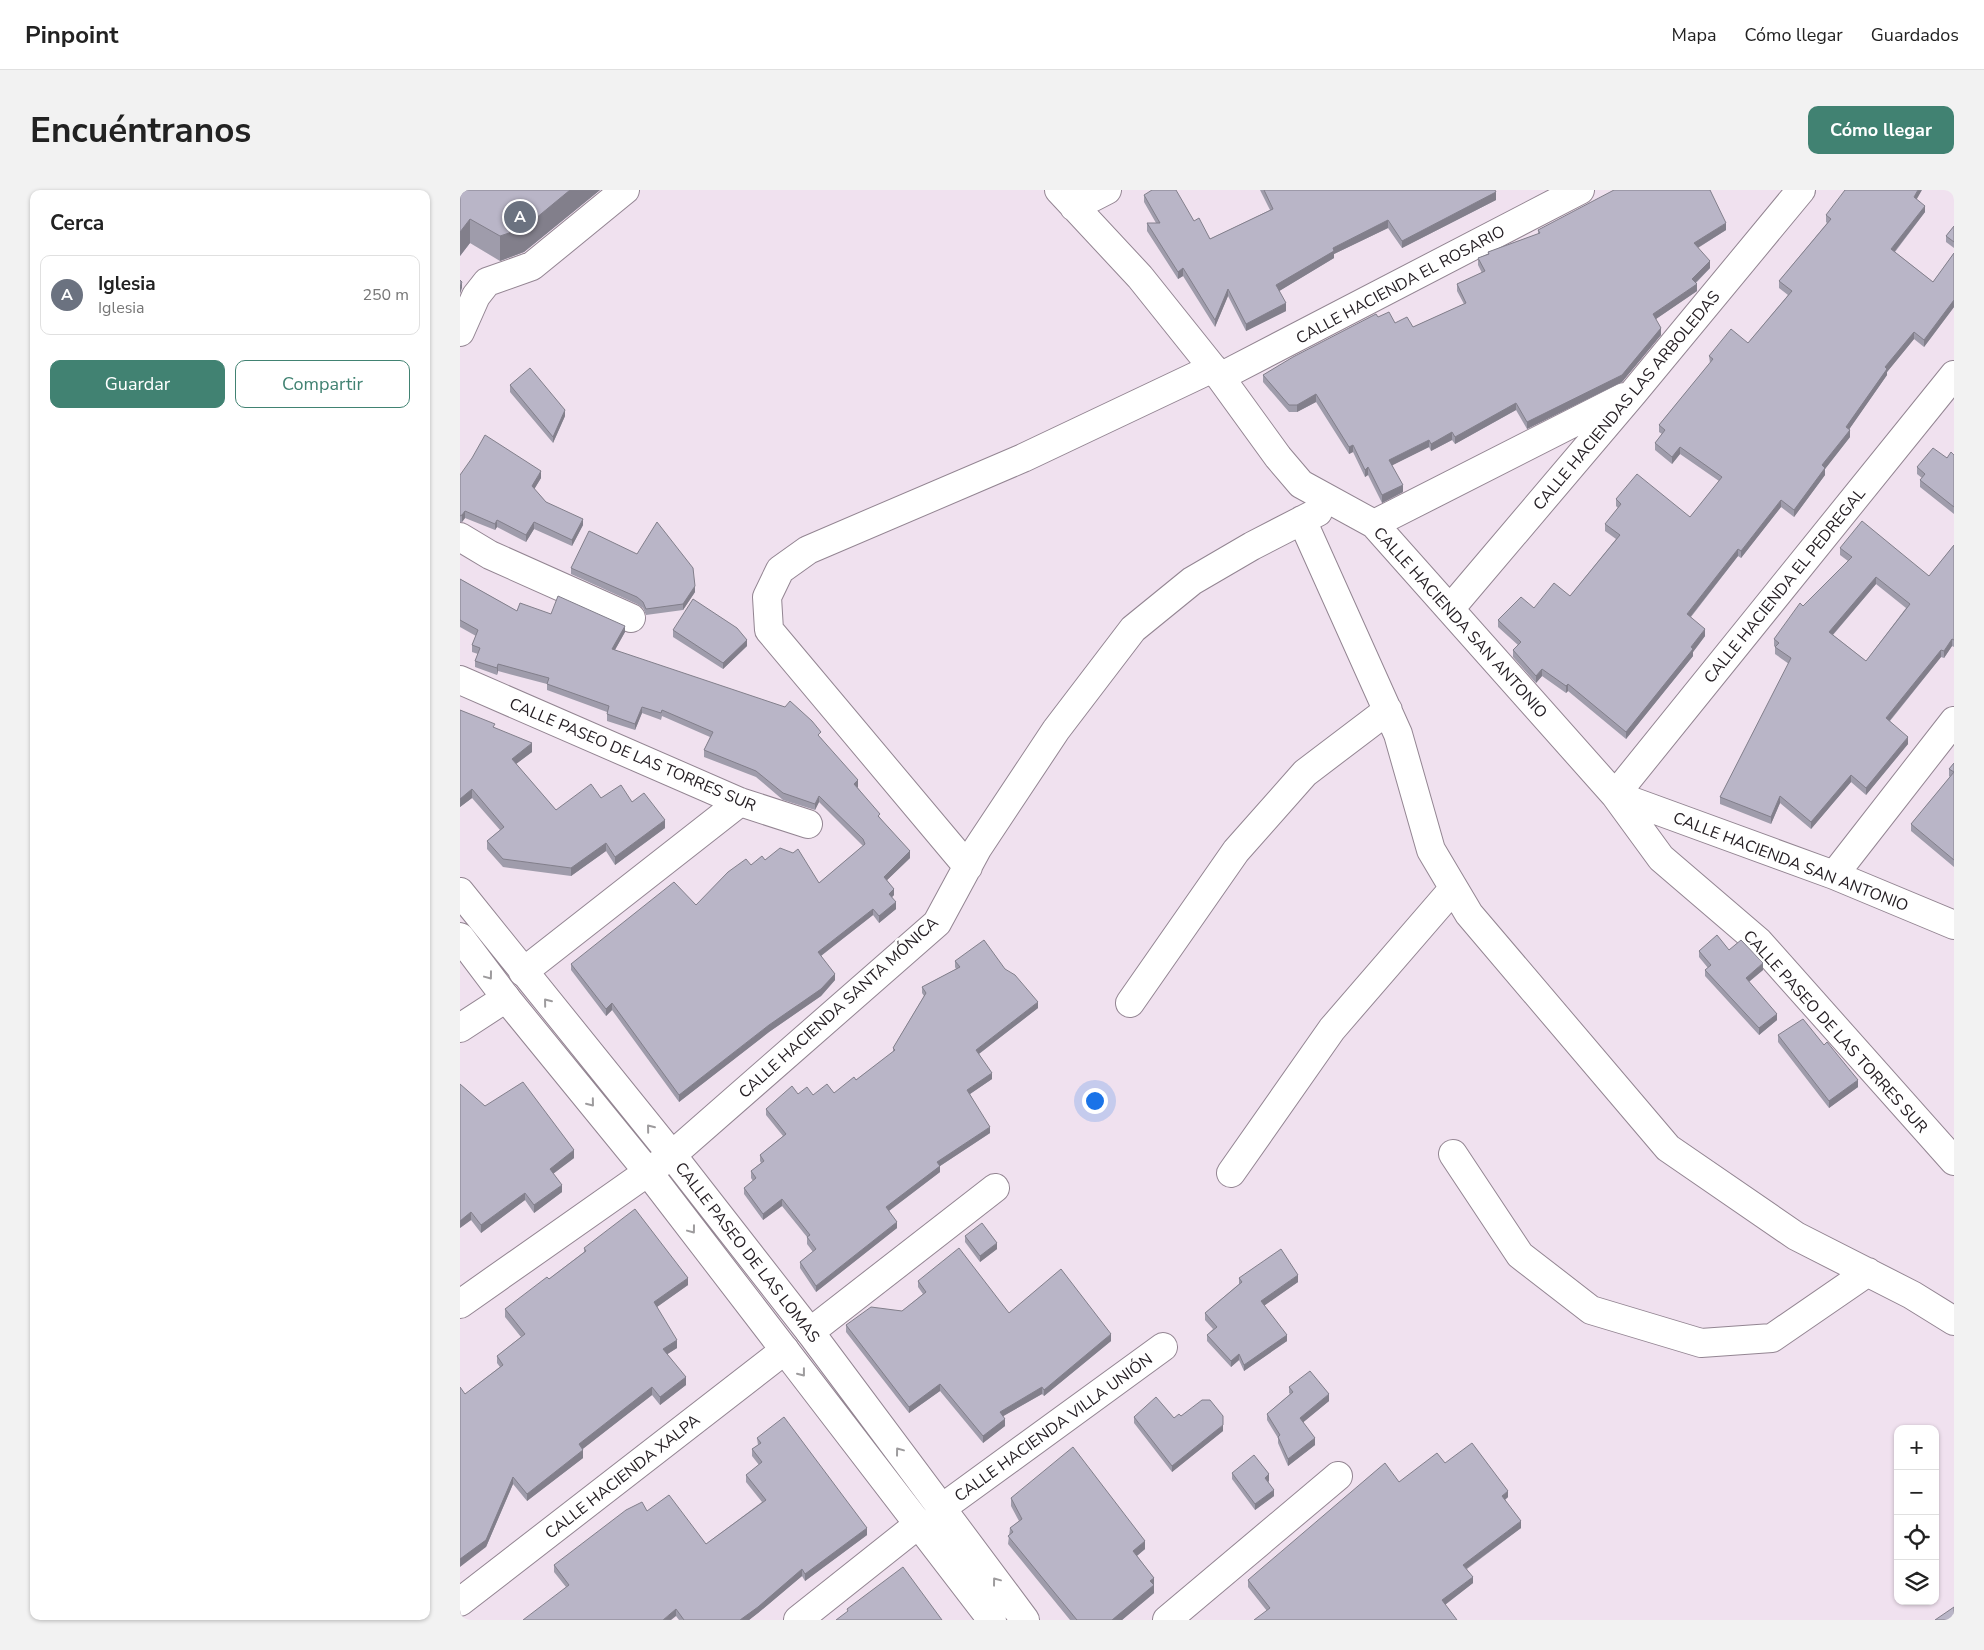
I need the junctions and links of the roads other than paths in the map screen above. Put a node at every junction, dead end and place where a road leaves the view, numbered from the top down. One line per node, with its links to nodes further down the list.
1 (625, 190): 6 (street)
2 (1107, 190): 5 (street)
3 (1580, 190): 7 (street, CALLE HACIENDA EL ROSARIO)
4 (1801, 190): 9 (street, CALLE HACIENDAS LAS ARBOLEDAS)
5 (1066, 198): 7 (street, CALLE HACIENDA SAN ANTONIO)
6 (460, 332)
7 (1217, 373): 10 (street, CALLE HACIENDA SAN ANTONIO); 22 (street, CALLE HACIENDA EL ROSARIO)
8 (1954, 375): 19 (street, CALLE HACIENDA EL PEDREGAL)
9 (1634, 392): 12 (street); 14 (street, CALLE HACIENDAS LAS ARBOLEDAS)
10 (1335, 502): 11 (street, CALLE HACIENDA SANTA MÓNICA); 12 (street, CALLE HACIENDA SAN ANTONIO)
11 (1302, 520): 17 (street); 22 (street, CALLE HACIENDA SANTA MÓNICA)
12 (1374, 524): 14 (street, CALLE HACIENDA SAN ANTONIO)
13 (460, 537): 15 (street)
14 (1450, 608): 19 (street, CALLE HACIENDA SAN ANTONIO)
15 (631, 618)
16 (460, 680): 20 (street, CALLE PASEO DE LAS TORRES SUR)
17 (1388, 710): 24 (street); 30 (street)
18 (1954, 721): 23 (street)
19 (1615, 795): 23 (street, CALLE HACIENDA SAN ANTONIO); 34 (street, CALLE PASEO DE LAS TORRES SUR)
20 (740, 802): 21 (street, CALLE PASEO DE LAS TORRES SUR); 28 (street)
21 (808, 824)
22 (968, 867): 33 (street, CALLE HACIENDA SANTA MÓNICA)
23 (1834, 875): 26 (street, CALLE HACIENDA SAN ANTONIO)
24 (1453, 889): 36 (street); 38 (street)
25 (460, 892): 28 (street, CALLE PASEO DE LAS LOMAS)
26 (1954, 925)
27 (460, 937): 29 (street, CALLE PASEO DE LAS LOMAS, one-way to 29)
28 (523, 972): 33 (street, CALLE PASEO DE LAS LOMAS, one-way to 28)
29 (506, 998): 31 (street); 35 (street, CALLE PASEO DE LAS LOMAS, one-way to 35)
30 (1130, 1003)
31 (460, 1028)
32 (1453, 1154): 38 (street)
33 (672, 1155): 35 (street, CALLE HACIENDA SANTA MÓNICA); 41 (street, CALLE PASEO DE LAS LOMAS)
34 (1954, 1161)
35 (648, 1172): 39 (street, CALLE HACIENDA SANTA MÓNICA); 43 (street, CALLE PASEO DE LAS LOMAS, one-way to 43)
36 (1231, 1173)
37 (996, 1188): 41 (street)
38 (1868, 1272): 40 (street)
39 (460, 1304)
40 (1954, 1321)
41 (810, 1332): 45 (street, CALLE PASEO DE LAS LOMAS, one-way to 41)
42 (1163, 1347): 45 (street, CALLE HACIENDA VILLA UNIÓN)
43 (785, 1350): 46 (street, CALLE PASEO DE LAS LOMAS, one-way to 46); 47 (street, CALLE HACIENDA XALPA)
44 (1338, 1476): 51 (street)
45 (942, 1508): 50 (street, CALLE PASEO DE LAS LOMAS, one-way to 45)
46 (920, 1523): 48 (street); 49 (street, CALLE PASEO DE LAS LOMAS)
47 (460, 1602)
48 (798, 1620)
49 (992, 1620)
50 (1026, 1620)
51 (1166, 1620)

